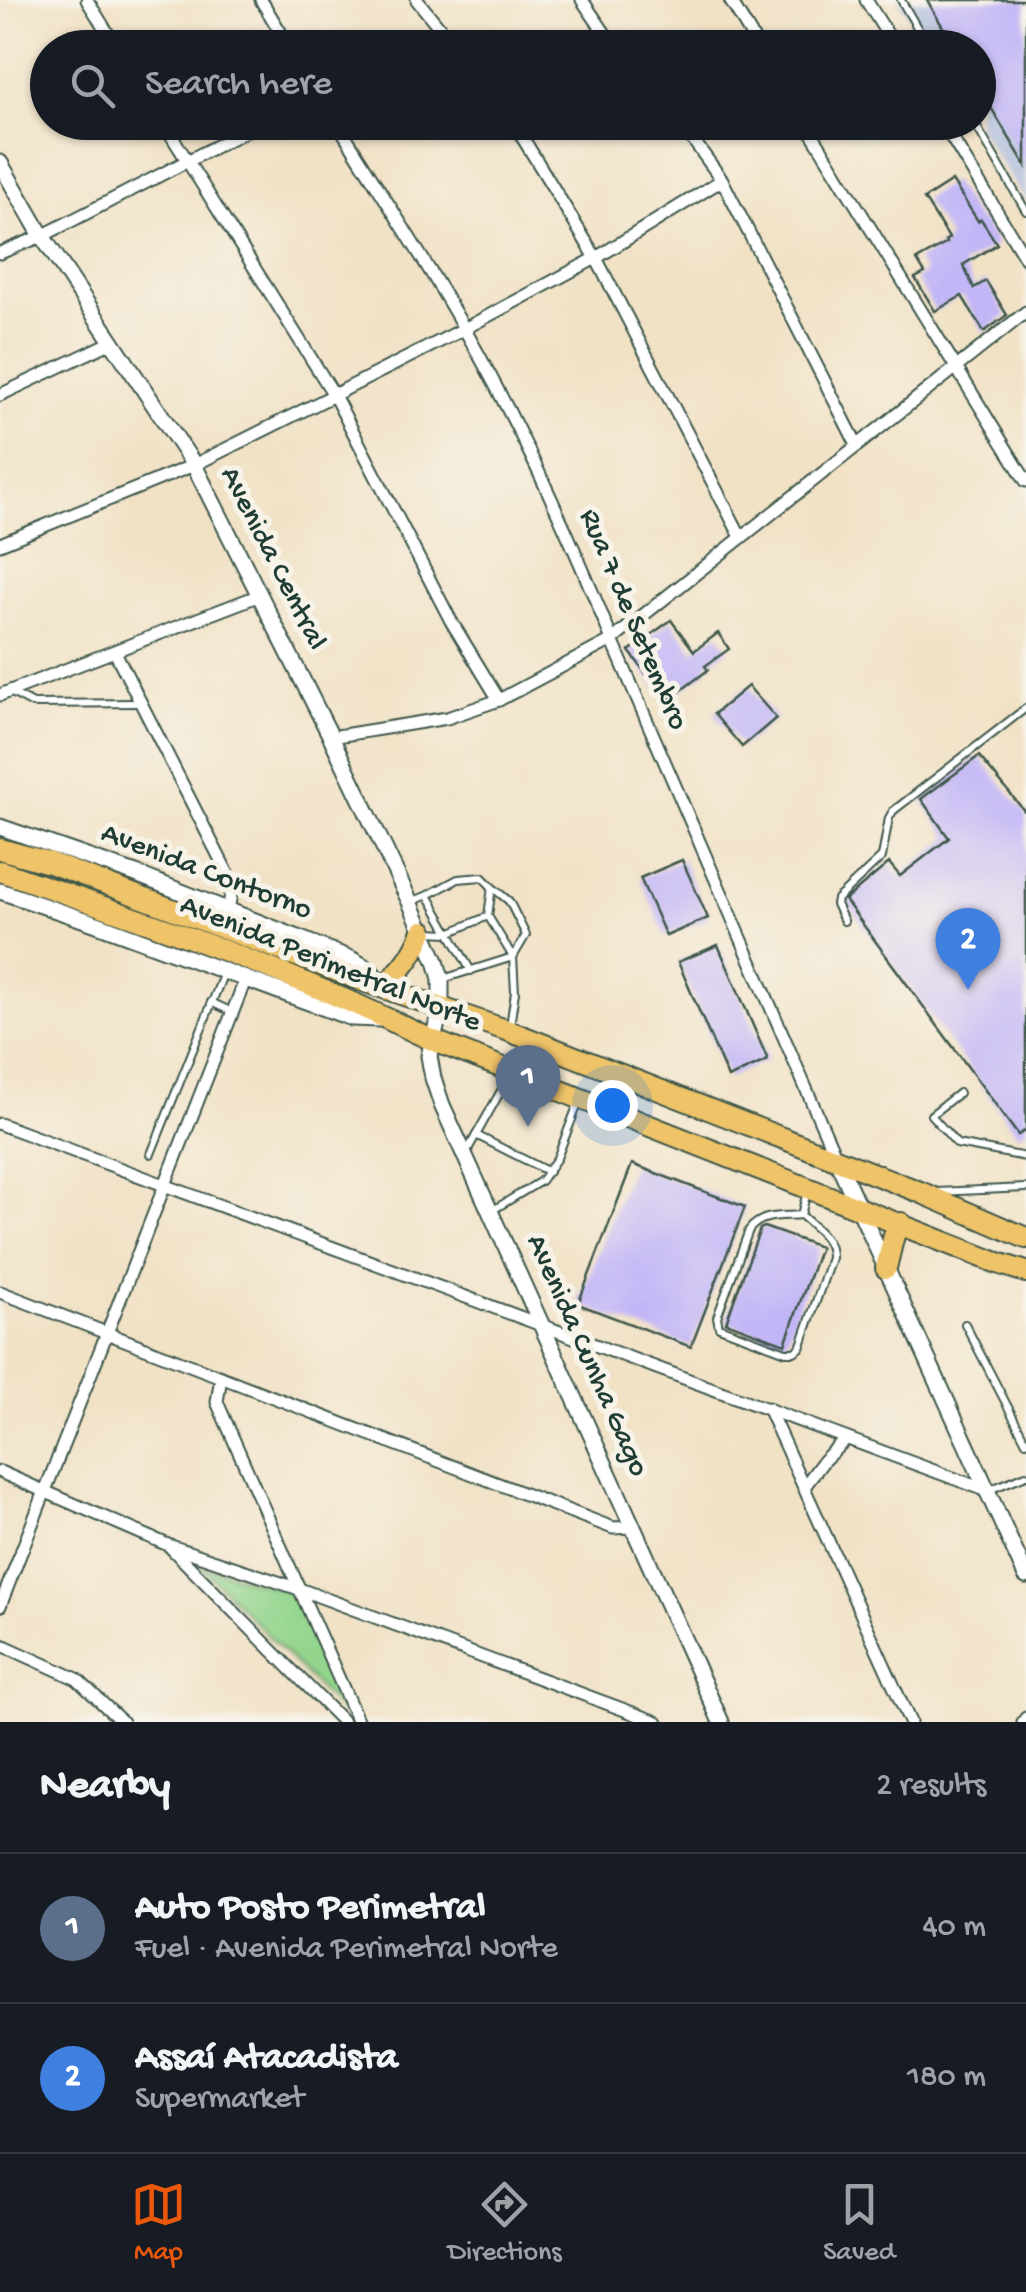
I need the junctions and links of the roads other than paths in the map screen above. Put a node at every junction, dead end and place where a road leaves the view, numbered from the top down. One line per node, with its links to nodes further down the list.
1 (87, 0): 8 (street)
2 (261, 0): 9 (street)
3 (417, 0): 10 (street)
4 (582, 0): 11 (street)
5 (730, 0): 12 (street)
6 (866, 0): 13 (street)
7 (902, 0): 14 (lane)
8 (106, 30)
9 (279, 30)
10 (440, 30)
11 (602, 30)
12 (748, 30)
13 (885, 30)
14 (920, 30)
15 (175, 140): 23 (street)
16 (228, 140): 23 (street)
17 (348, 140): 32 (street, Rua 7 de Setembro)
18 (523, 140): 29 (street)
19 (690, 140): 25 (street)
20 (816, 140): 34 (street)
21 (953, 140): 30 (street)
22 (985, 140): 26 (lane)
23 (188, 161): 27 (street); 36 (street)
24 (0, 162): 27 (street, Avenida Central)
25 (722, 180): 29 (street); 37 (street)
26 (1026, 211)
27 (42, 236): 28 (street); 33 (street, Avenida Central)
28 (0, 253)
29 (596, 258): 32 (street); 40 (street)
30 (1026, 258)
31 (1026, 312): 34 (street)
32 (464, 329): 36 (street); 43 (street, Rua 7 de Setembro)
33 (114, 341): 35 (street); 38 (street, Avenida Central)
34 (956, 367): 37 (street); 39 (street)
35 (0, 395)
36 (334, 396): 38 (street); 46 (street)
37 (858, 445): 40 (street)
38 (194, 466): 41 (street); 42 (street, Avenida Central)
39 (1026, 481)
40 (741, 537): 43 (street)
41 (0, 544)
42 (260, 595): 44 (street); 49 (street, Avenida Central)
43 (612, 640): 46 (street); 82 (street, Rua 7 de Setembro)
44 (115, 652): 45 (street); 47 (street)
45 (5, 694): 47 (lane)
46 (499, 700): 49 (street)
47 (141, 702): 57 (street)
48 (1026, 708): 59 (lane)
49 (331, 737): 56 (street, Avenida Central)
50 (0, 827): 57 (street, Avenida Contorno)
51 (0, 849): 67 (highway, Avenida Perimetral Norte)
52 (0, 871): 71 (highway, Avenida Perimetral Norte)
53 (492, 888): 55 (lane); 58 (lane); 62 (lane)
54 (0, 891): 63 (street)
55 (428, 896): 56 (lane); 61 (lane)
56 (410, 902): 60 (street, Avenida Central)
57 (228, 910): 67 (street, Avenida Contorno)
58 (488, 916): 61 (lane); 62 (lane)
59 (844, 922)
60 (424, 932): 61 (lane); 66 (street, Avenida Central); 67 (highway)
61 (449, 933): 64 (lane)
62 (513, 956): 64 (lane); 72 (lane)
63 (224, 970): 65 (street); 68 (lane)
64 (471, 971): 66 (lane)
65 (246, 978): 70 (street); 71 (street)
66 (442, 979): 69 (street, Avenida Central)
67 (382, 986): 69 (highway, Avenida Perimetral Norte)
68 (210, 1002): 70 (lane); 79 (lane)
69 (441, 1007): 72 (highway, Avenida Perimetral Norte); 73 (street, Avenida Cunha Gago)
70 (232, 1012): 84 (street)
71 (384, 1019): 73 (highway, Avenida Perimetral Norte)
72 (509, 1031): 82 (highway, Avenida Perimetral Norte)
73 (432, 1040): 74 (highway, Avenida Perimetral Norte); 80 (street, Avenida Cunha Gago)
74 (512, 1071): 76 (highway, Avenida Perimetral Norte); 78 (lane)
75 (959, 1093): 81 (lane)
76 (580, 1098): 83 (lane); 85 (highway, Avenida Perimetral Norte)
77 (0, 1124): 84 (street)
78 (476, 1135): 80 (lane); 83 (lane)
79 (150, 1154)
80 (466, 1154): 89 (street, Avenida Cunha Gago)
81 (1026, 1157)
82 (837, 1160): 87 (highway, Avenida Perimetral Norte); 88 (street)
83 (549, 1172): 89 (lane)
84 (164, 1185): 97 (street); 98 (street)
85 (808, 1186): 88 (highway, Avenida Perimetral Norte); 90 (lane)
86 (1026, 1188): 87 (lane)
87 (920, 1192): 92 (highway, Avenida Perimetral Norte)
88 (858, 1206): 91 (highway, Avenida Perimetral Norte); 93 (street)
89 (492, 1210): 97 (street, Avenida Cunha Gago)
90 (801, 1216): 90 (lane)
91 (901, 1224): 93 (highway); 94 (highway, Avenida Perimetral Norte)
92 (1026, 1238)
93 (886, 1268): 106 (street)
94 (1026, 1272)
95 (0, 1292): 98 (street)
96 (965, 1324): 102 (lane)
97 (542, 1326): 100 (street); 108 (street, Avenida Cunha Gago)
98 (107, 1333): 99 (street); 107 (street)
99 (220, 1377): 108 (street); 111 (street)
100 (768, 1408): 101 (street); 105 (street)
101 (846, 1439): 105 (street); 106 (street)
102 (1026, 1442)
103 (0, 1472): 107 (street)
104 (1026, 1475): 106 (lane)
105 (804, 1488): 119 (street)
106 (988, 1490): 110 (street)
107 (46, 1492): 109 (street); 112 (street)
108 (632, 1527): 118 (street, Avenida Cunha Gago)
109 (168, 1545): 111 (street); 115 (street)
110 (1026, 1576)
111 (302, 1590): 116 (street); 117 (street)
112 (0, 1606)
113 (0, 1644): 114 (street)
114 (122, 1722)
115 (343, 1722)
116 (358, 1722)
117 (657, 1722)
118 (721, 1722)
119 (910, 1722)

